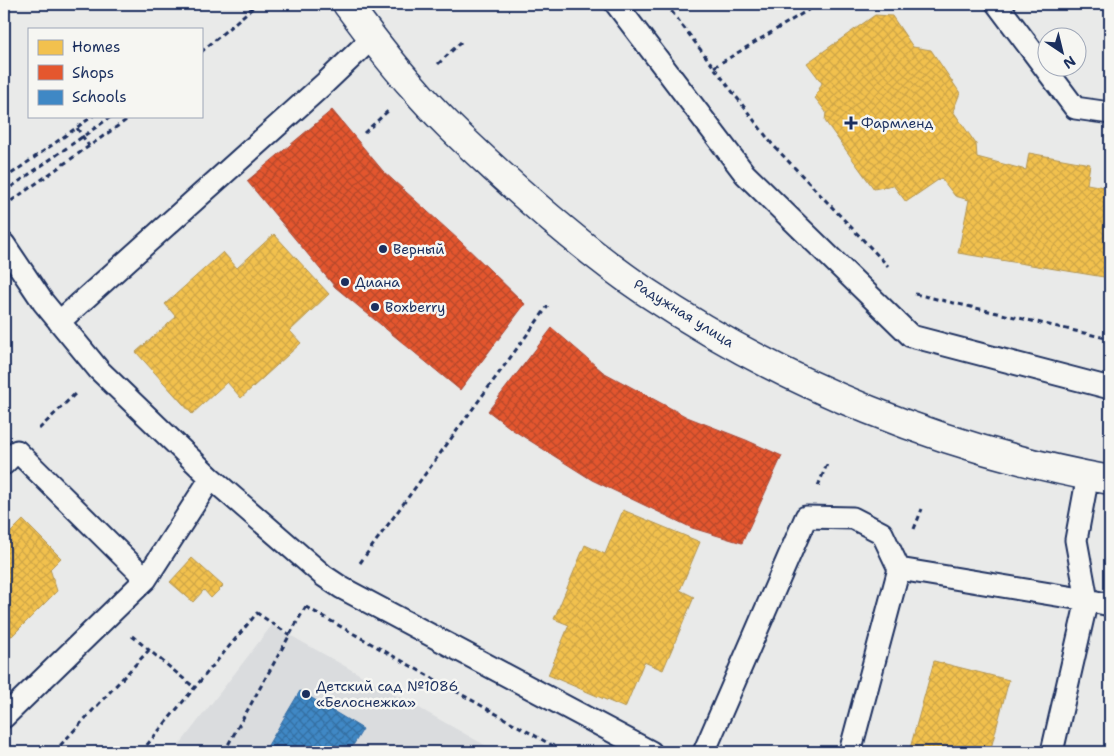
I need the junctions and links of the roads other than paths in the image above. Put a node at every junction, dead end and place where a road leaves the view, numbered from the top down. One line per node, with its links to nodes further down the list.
1 (347, 4): 4 (street, Радужная улица)
2 (616, 4): 8 (lane)
3 (997, 4): 5 (lane)
4 (372, 38): 7 (lane); 11 (street, Радужная улица)
5 (1110, 113)
6 (4, 244): 7 (lane)
7 (59, 322): 10 (lane)
8 (1110, 388)
9 (10, 457): 13 (lane)
10 (211, 478): 13 (lane); 17 (lane)
11 (1099, 478): 14 (lane)
12 (899, 569): 14 (lane); 18 (lane); 19 (lane)
13 (146, 579): 16 (lane)
14 (1087, 600): 15 (lane); 20 (lane)
15 (1110, 605)
16 (4, 717)
17 (651, 752)
18 (704, 752)
19 (850, 752)
20 (1052, 752)

